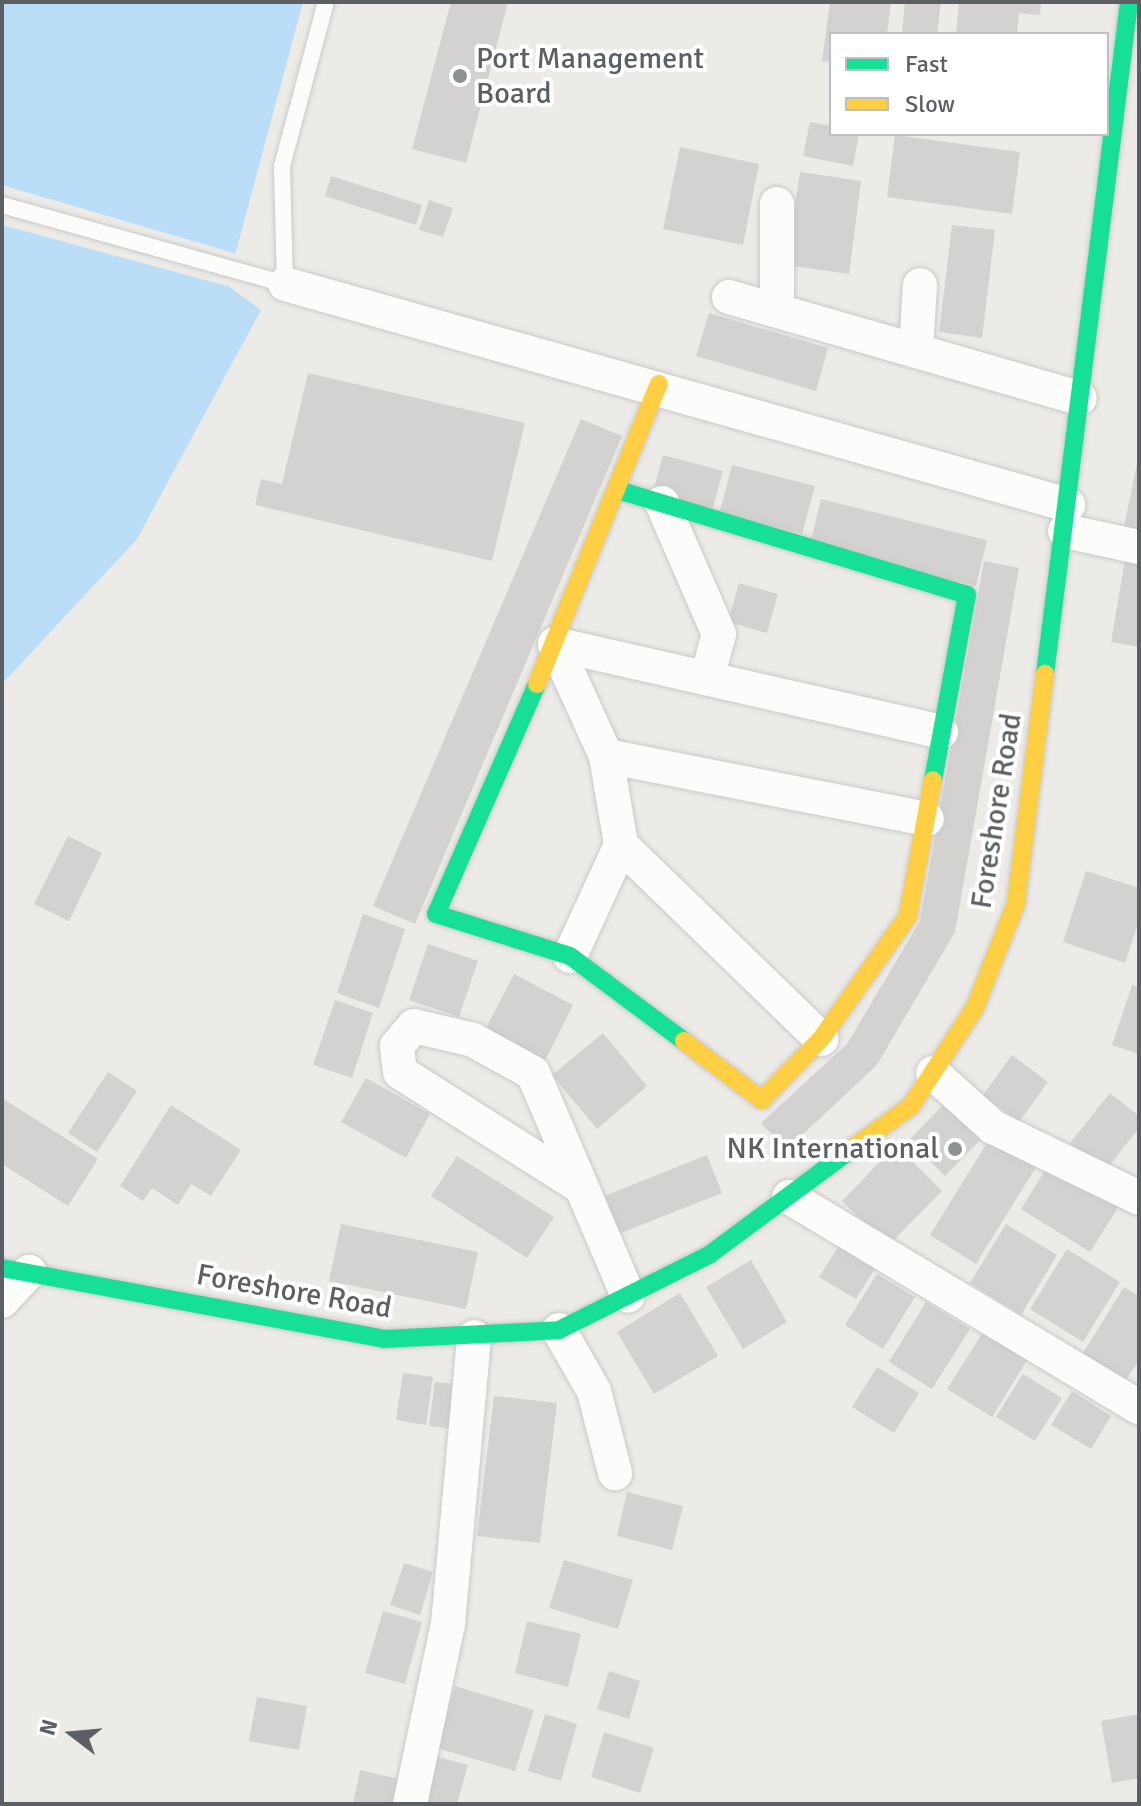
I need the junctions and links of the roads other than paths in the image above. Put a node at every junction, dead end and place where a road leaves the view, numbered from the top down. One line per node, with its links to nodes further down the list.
1 (326, 2): 5 (lane)
2 (1129, 2): 11 (main road, Foreshore Road)
3 (777, 204): 8 (street)
4 (2, 205): 5 (lane)
5 (285, 284): 10 (street)
6 (920, 285): 9 (street)
7 (729, 297): 8 (street)
8 (777, 310): 9 (street)
9 (916, 350): 11 (street)
10 (659, 384): 12 (main road); 14 (street)
11 (1080, 398): 14 (main road, Foreshore Road)
12 (621, 491): 13 (main road); 16 (main road)
13 (662, 503): 17 (street); 18 (main road)
14 (1067, 518): 15 (street); 24 (main road, Foreshore Road)
15 (1139, 547)
16 (555, 644): 17 (street); 19 (street); 22 (main road)
17 (707, 678): 18 (street)
18 (941, 732): 20 (main road)
19 (606, 756): 20 (street); 21 (street)
20 (927, 819): 23 (main road)
21 (621, 845): 22 (street); 23 (street)
22 (570, 956): 23 (main road)
23 (821, 1039)
24 (933, 1073): 26 (main road, Foreshore Road); 27 (street)
25 (581, 1187): 25 (street); 29 (street)
26 (789, 1197): 29 (main road, Foreshore Road); 33 (street)
27 (1139, 1198)
28 (15, 1270): 30 (street); 32 (main road, Foreshore Road)
29 (628, 1296): 31 (main road, Foreshore Road)
30 (2, 1301)
31 (559, 1330): 32 (main road, Foreshore Road); 34 (street)
32 (474, 1337): 35 (street)
33 (1139, 1407)
34 (615, 1473)
35 (410, 1804)

